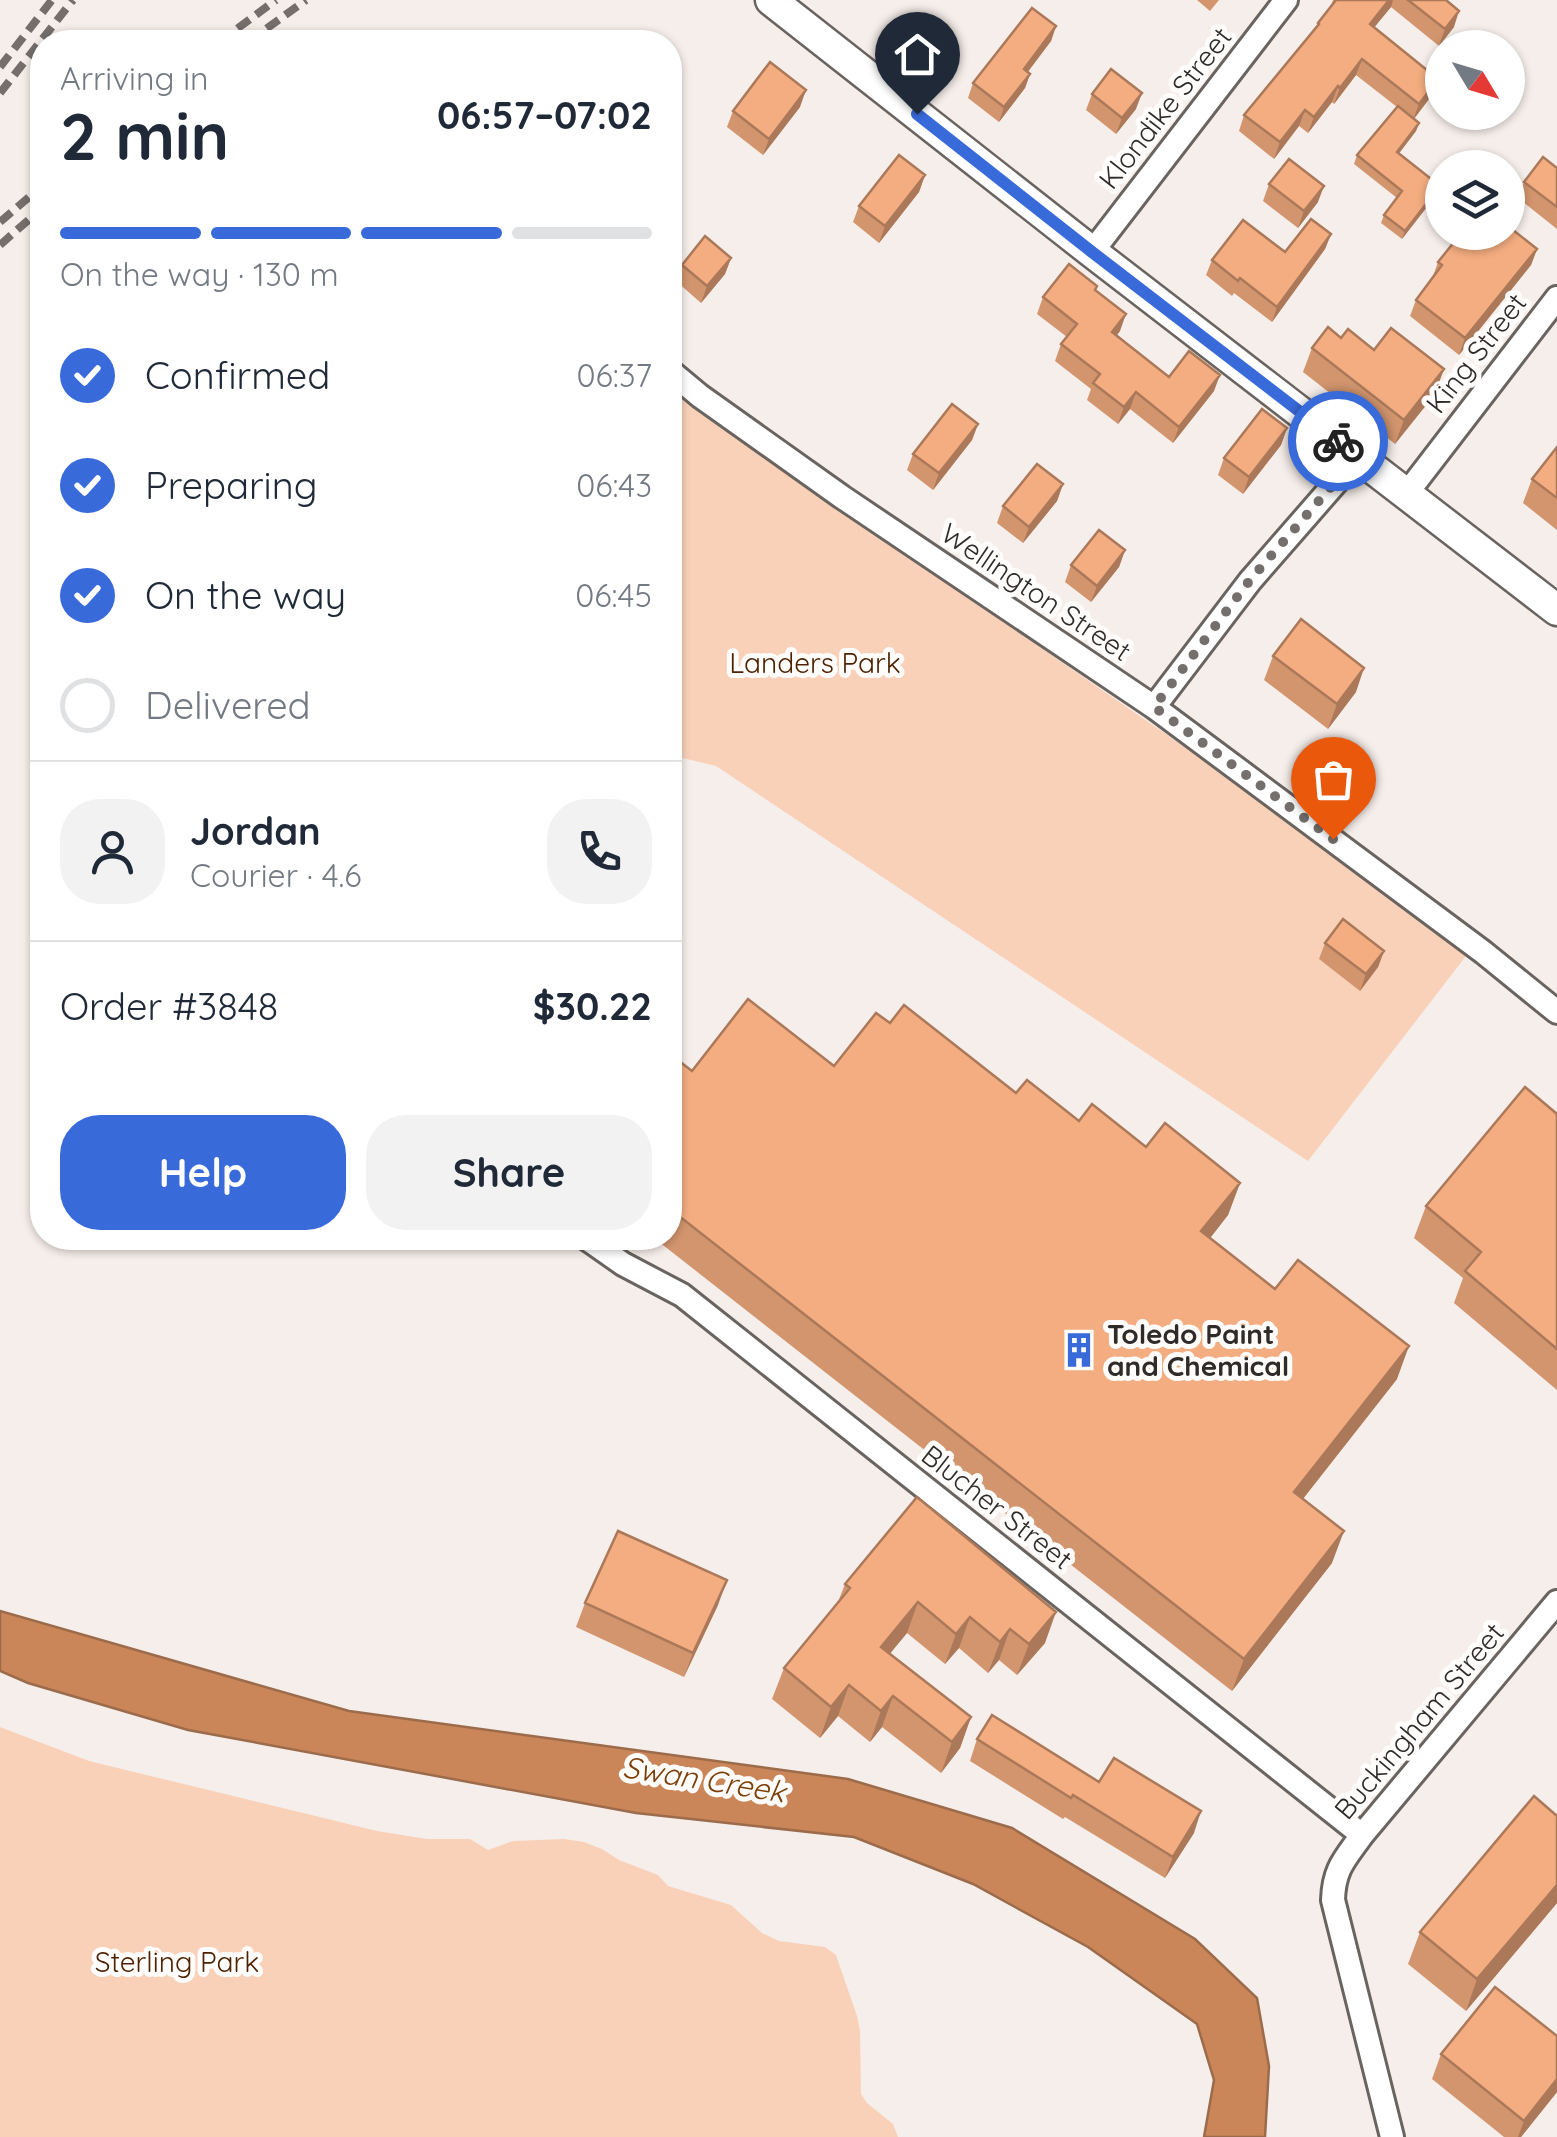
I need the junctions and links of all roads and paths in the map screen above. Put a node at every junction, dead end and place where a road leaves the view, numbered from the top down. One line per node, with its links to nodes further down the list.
1 (771, 0): 3 (street)
2 (1286, 0): 3 (street, Klondike Street)
3 (1092, 252): 6 (street)
4 (1557, 298): 7 (street, King Street)
5 (682, 381): 9 (street, Wellington Street)
6 (1358, 456): 7 (street); 9 (street)
7 (1407, 493): 8 (street)
8 (1557, 610)
9 (1154, 707): 10 (street, Wellington Street)
10 (1557, 1012)
11 (603, 1250): 13 (street, Blucher Street)
12 (1557, 1602): 13 (street, Buckingham Street)
13 (1362, 1836): 14 (street, Buckingham Street)
14 (1392, 2137)

